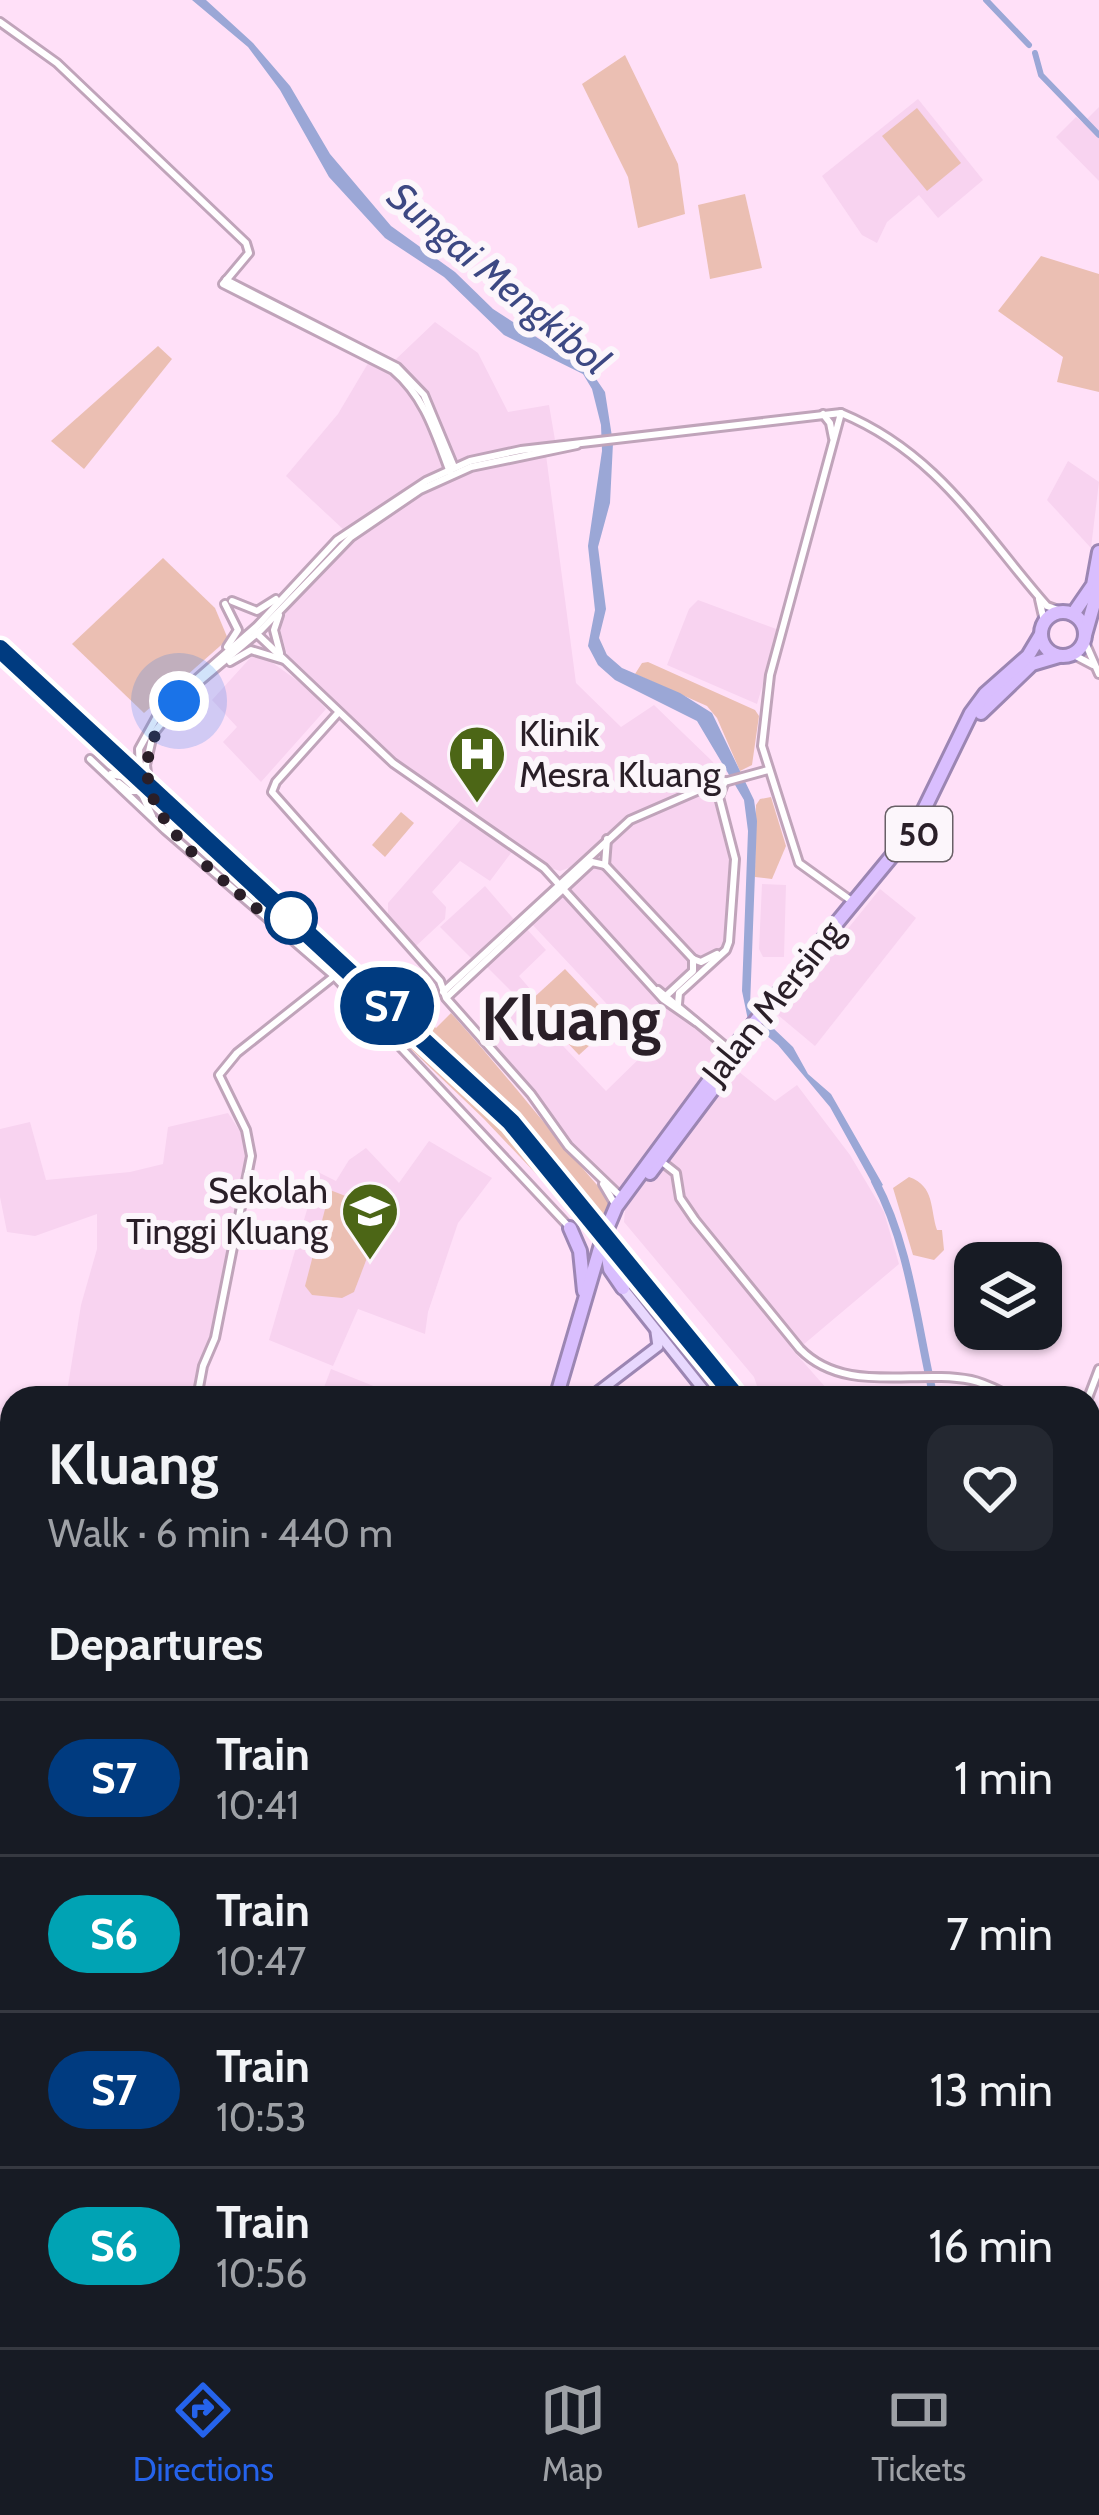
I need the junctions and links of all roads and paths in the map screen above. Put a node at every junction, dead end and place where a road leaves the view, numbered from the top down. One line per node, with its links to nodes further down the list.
1 (0, 22): 2 (street)
2 (224, 282): 6 (street); 6 (street)
3 (841, 413): 4 (street); 5 (street); 10 (street)
4 (823, 414): 5 (street); 6 (street)
5 (833, 441): 21 (street)
6 (452, 471): 8 (street); 11 (street)
7 (1099, 552): 12 (highway)
8 (295, 583): 14 (street); 18 (street)
9 (1099, 586): 15 (highway, 50)
10 (1038, 596): 12 (street); 13 (street)
11 (284, 606): 14 (street); 17 (street)
12 (1067, 613): 13 (highway, 50); 15 (highway)
13 (1042, 628): 16 (highway); 38 (highway, Jalan Mersing / 50)
14 (256, 630): 17 (street); 18 (street)
15 (1084, 638): 16 (highway, 50); 19 (street)
16 (1066, 655): 19 (street); 46 (highway, Jalan Mersing / 50)
17 (282, 657): 18 (street); 20 (street)
18 (219, 663): 23 (street); 29 (street)
19 (1097, 671)
20 (338, 713): 36 (street); 43 (street)
21 (762, 746): 24 (street); 26 (street)
22 (90, 759): 25 (street)
23 (138, 766): 25 (street); 29 (street)
24 (768, 770): 26 (street); 38 (street)
25 (107, 772): 29 (street); 31 (street)
26 (748, 774): 27 (street)
27 (725, 781): 28 (street); 30 (street)
28 (706, 787): 30 (street); 32 (street)
29 (145, 791): 31 (street); 33 (street)
30 (719, 796): 39 (street)
31 (152, 816): 33 (street)
32 (607, 838): 34 (street); 35 (street)
33 (179, 840): 41 (street)
34 (580, 864): 36 (street); 37 (street)
35 (605, 865): 37 (street); 40 (street)
36 (544, 868): 37 (street)
37 (562, 885): 42 (street); 43 (street)
38 (853, 902): 46 (highway, Jalan Mersing / 50)
39 (726, 950): 40 (street); 45 (street)
40 (693, 959): 44 (street)
41 (334, 976): 52 (street); 60 (street)
42 (657, 989): 44 (street); 47 (street)
43 (445, 995): 51 (street)
44 (667, 995): 45 (street)
45 (678, 1004): 47 (street)
46 (768, 1013): 48 (highway, Jalan Mersing / 50)
47 (696, 1022): 48 (street)
48 (734, 1053): 49 (highway, Jalan Mersing / 50); 50 (highway, Jalan Mersing / 50)
49 (660, 1160): 50 (highway); 53 (highway, Jalan Mersing / 50); 65 (street)
50 (645, 1168): 51 (highway, Jalan Mersing / 50)
51 (620, 1202): 53 (highway, Jalan Mersing / 50)
52 (573, 1232): 53 (highway); 54 (street); 57 (highway)
53 (605, 1240): 54 (highway, Jalan Mersing / 50); 55 (highway)
54 (597, 1259): 55 (main road); 56 (highway, Jalan Mersing / 50)
55 (619, 1284): 56 (highway); 58 (main road)
56 (588, 1292): 57 (highway, Jalan Mersing / 50)
57 (583, 1310): 61 (highway, Jalan Mersing / 50)
58 (654, 1327): 59 (main road); 64 (main road)
59 (645, 1359): 62 (main road); 63 (main road)
60 (199, 1386)
61 (561, 1386)
62 (607, 1386)
63 (696, 1386)
64 (697, 1386)
65 (987, 1386)

